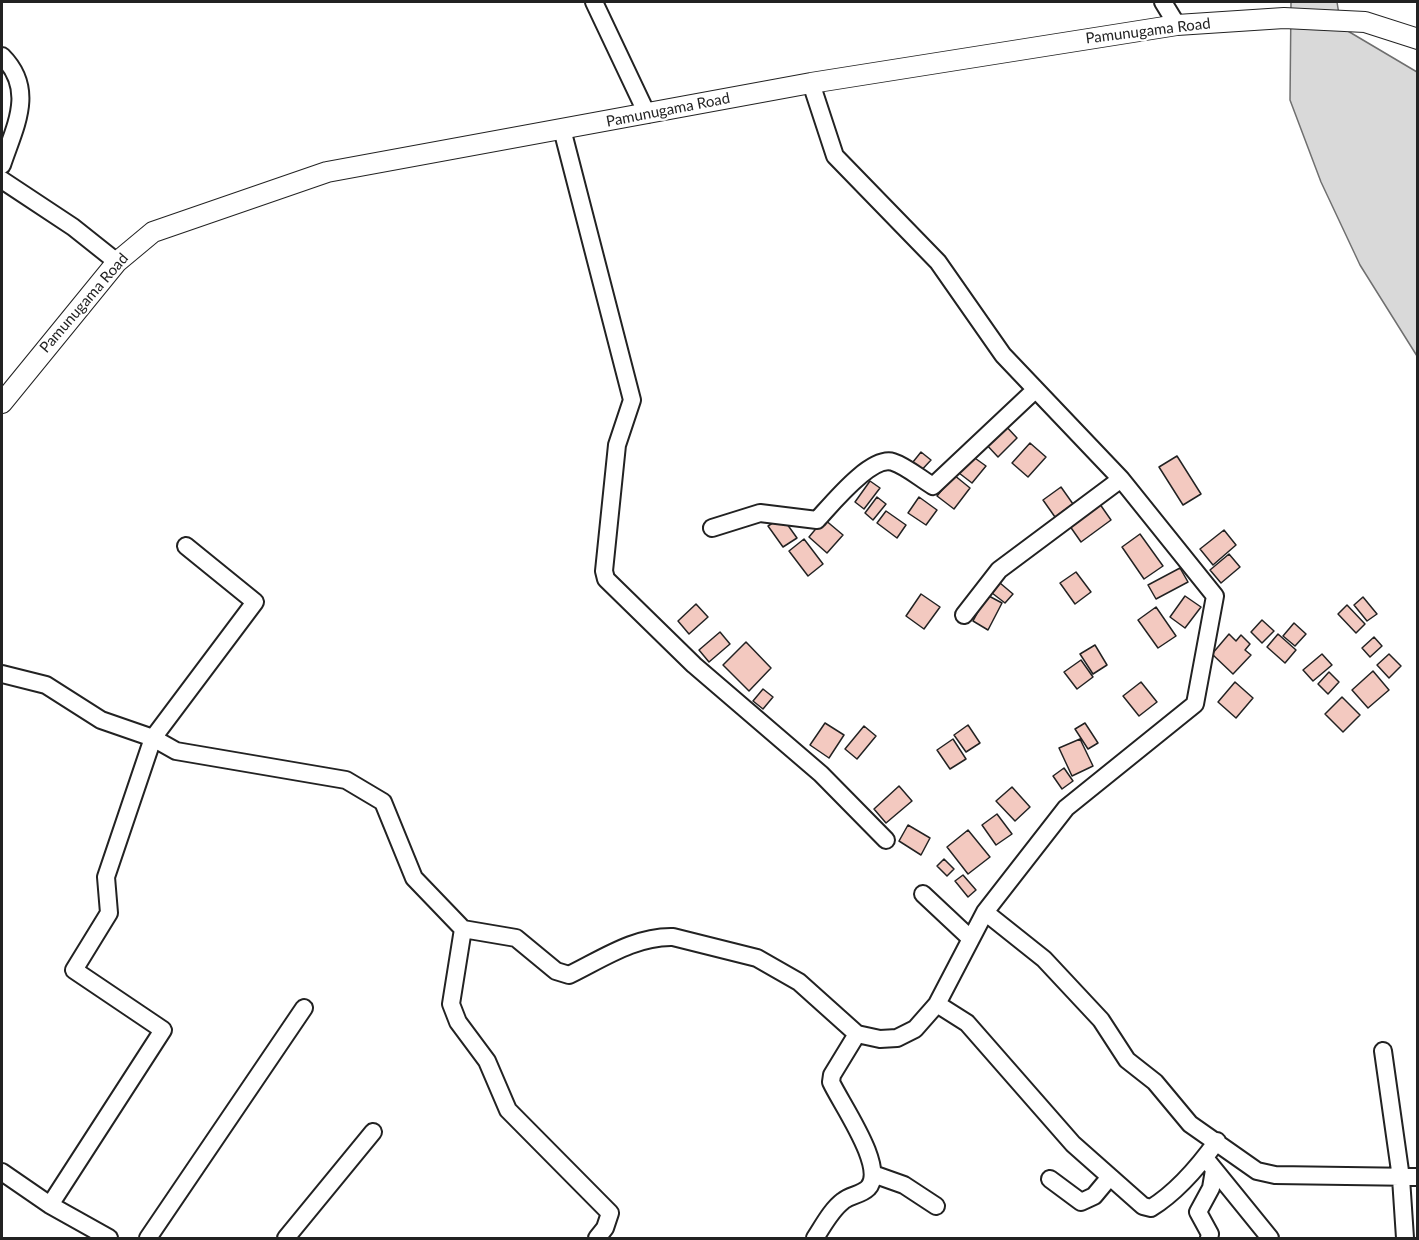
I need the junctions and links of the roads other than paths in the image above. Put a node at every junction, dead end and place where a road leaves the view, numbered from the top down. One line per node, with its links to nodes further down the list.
1 (594, 2): 7 (street)
2 (1162, 2): 3 (street)
3 (1177, 25): 4 (main road, Pamunugama Road); 6 (main road, Pamunugama Road)
4 (1418, 39)
5 (2, 56): 9 (street)
6 (811, 83): 7 (main road, Pamunugama Road); 12 (street)
7 (647, 114): 8 (main road, Pamunugama Road)
8 (562, 129): 11 (main road, Pamunugama Road); 20 (street)
9 (2, 165)
10 (2, 180): 11 (street)
11 (117, 262): 13 (main road, Pamunugama Road)
12 (1035, 390): 14 (street); 15 (street)
13 (2, 403)
14 (1121, 479): 17 (street); 22 (street)
15 (712, 528)
16 (186, 546): 19 (street)
17 (964, 615)
18 (2, 674): 19 (street)
19 (153, 738): 23 (street); 37 (street)
20 (886, 840)
21 (923, 894): 24 (street)
22 (985, 912): 24 (street); 30 (street)
23 (463, 928): 27 (street); 42 (street)
24 (971, 939): 25 (street)
25 (937, 1004): 27 (street); 34 (street)
26 (303, 1008): 40 (street)
27 (857, 1034): 33 (street)
28 (1383, 1051): 35 (street)
29 (373, 1132): 41 (street)
30 (1217, 1141): 31 (street); 35 (street)
31 (1210, 1164): 34 (street); 44 (street); 45 (street)
32 (2, 1172): 37 (street)
33 (873, 1174): 38 (street); 43 (street)
34 (1109, 1178): 36 (street)
35 (1409, 1178): 46 (street)
36 (1050, 1179)
37 (50, 1205): 39 (street)
38 (936, 1206)
39 (109, 1239)
40 (148, 1239)
41 (286, 1239)
42 (597, 1239)
43 (815, 1239)
44 (1209, 1239)
45 (1270, 1239)
46 (1405, 1239)

